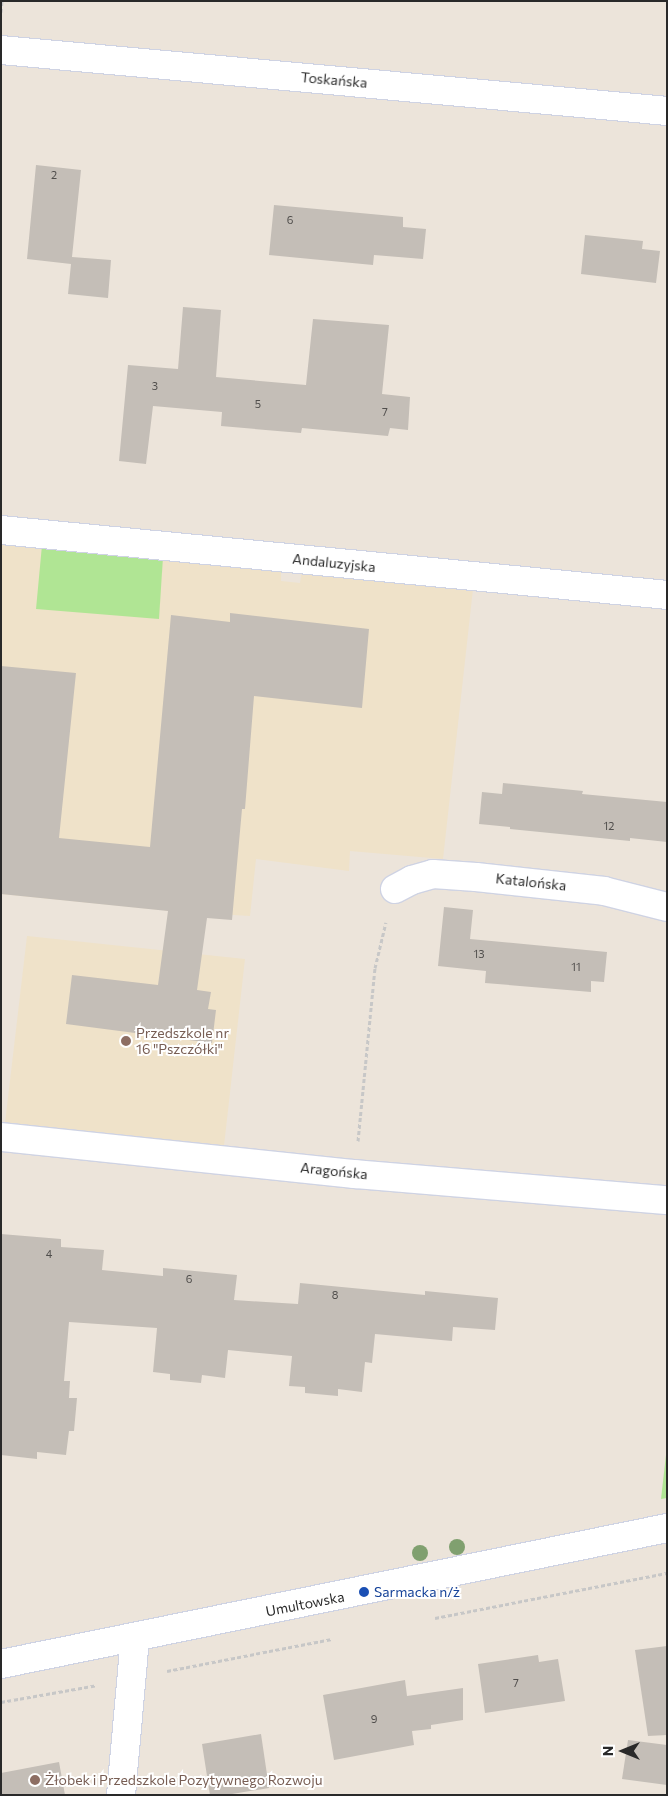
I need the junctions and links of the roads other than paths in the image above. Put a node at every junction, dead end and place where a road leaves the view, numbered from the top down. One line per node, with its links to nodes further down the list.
1 (1, 50): 2 (street, Toskańska)
2 (667, 111)
3 (1, 530): 4 (street, Andaluzyjska)
4 (667, 595)
5 (395, 889): 6 (street, Katalońska)
6 (667, 908)
7 (1, 1137): 8 (street, Aragońska)
8 (667, 1200)
9 (667, 1528): 10 (street, Umultowska)
10 (135, 1638): 11 (street, Umultowska); 12 (street)
11 (1, 1664)
12 (121, 1795)

